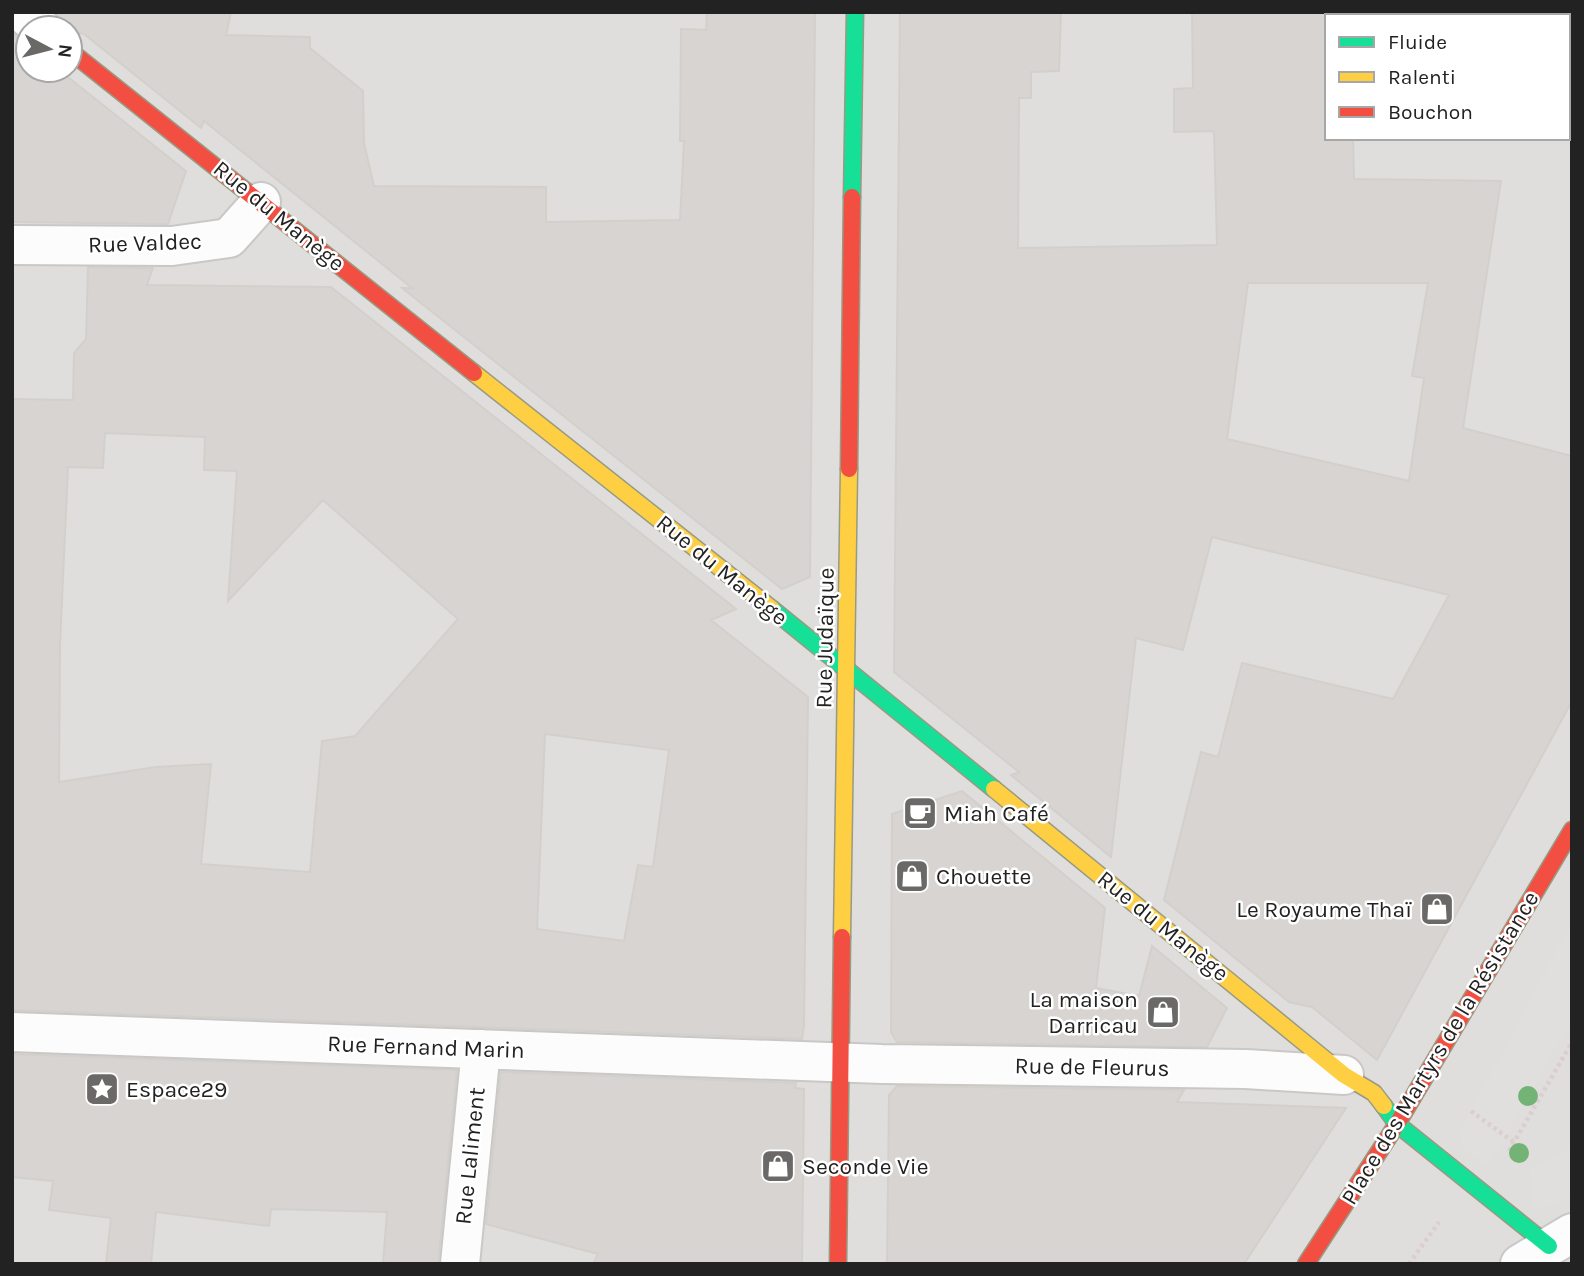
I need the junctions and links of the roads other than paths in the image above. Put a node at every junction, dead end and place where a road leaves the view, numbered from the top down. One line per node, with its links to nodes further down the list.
1 (855, 12): 5 (street, Rue Judaïque)
2 (84, 62): 3 (street, Rue du Manège)
3 (261, 202): 4 (street, Rue Valdec); 5 (street, Rue du Manège)
4 (12, 245)
5 (848, 670): 9 (street, Rue Judaïque); 10 (street, Rue du Manège)
6 (1572, 830): 11 (street, Place des Martyrs de la Résistance)
7 (12, 1032): 8 (street, Rue Fernand Marin)
8 (481, 1049): 9 (street, Rue Fernand Marin); 13 (street, Rue Laliment)
9 (840, 1063): 10 (street, Rue de Fleurus); 14 (street, Rue Judaïque)
10 (1344, 1074): 11 (street, Rue du Manège)
11 (1397, 1124): 12 (street, Rue du Manège); 15 (street, Place des Martyrs de la Résistance)
12 (1547, 1247)
13 (460, 1264)
14 (838, 1264)
15 (1306, 1264)

